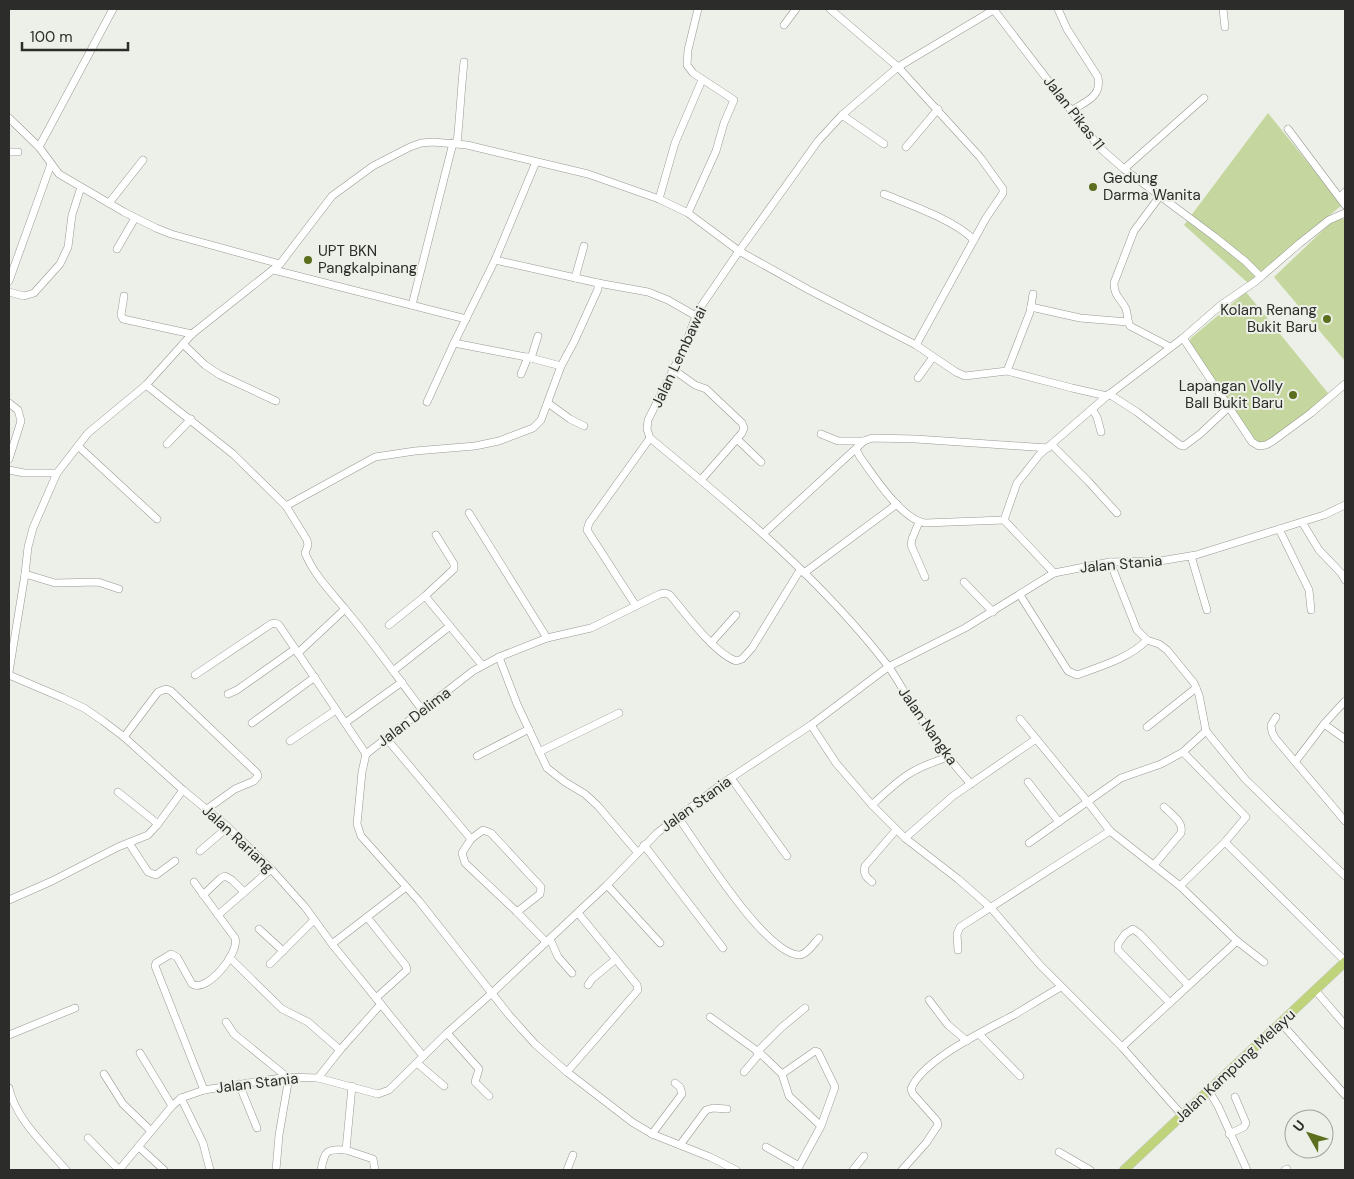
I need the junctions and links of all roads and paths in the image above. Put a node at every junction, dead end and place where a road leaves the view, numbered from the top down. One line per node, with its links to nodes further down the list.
1 (113, 9): 21 (street)
2 (698, 9): 12 (street)
3 (796, 9): 8 (street)
4 (830, 9): 11 (street)
5 (994, 9): 11 (street, Jalan Lembawai); 15 (street, Jalan Pikas 11)
6 (1058, 9): 15 (street)
7 (1223, 9): 9 (street)
8 (784, 25)
9 (1225, 26)
10 (464, 62): 19 (street)
11 (898, 67): 14 (street); 16 (street, Jalan Lembawai)
12 (702, 80): 33 (street); 36 (street)
13 (1204, 98): 28 (street)
14 (938, 109): 22 (street); 39 (street)
15 (1071, 111): 28 (street, Jalan Pikas 11)
16 (842, 115): 20 (street); 42 (street, Jalan Lembawai)
17 (9, 118): 21 (street)
18 (1288, 129): 31 (street)
19 (455, 143): 26 (street); 44 (street); 52 (street)
20 (884, 144)
21 (40, 146): 27 (street)
22 (906, 147)
23 (9, 152): 24 (street)
24 (18, 152)
25 (143, 160): 34 (street)
26 (536, 162): 33 (street); 43 (street)
27 (51, 164): 29 (street); 47 (street)
28 (1124, 168): 32 (street, Jalan Pikas 11)
29 (81, 187): 34 (street); 49 (street)
30 (884, 194): 39 (street)
31 (1342, 195): 35 (street)
32 (1160, 196): 45 (street, Jalan Pikas 11); 56 (street)
33 (659, 199): 36 (street)
34 (109, 203): 38 (street)
35 (1345, 205)
36 (688, 213): 42 (street)
37 (1345, 213): 45 (street)
38 (135, 218): 41 (street); 44 (street)
39 (974, 240): 62 (street)
40 (584, 246): 46 (street)
41 (117, 249)
42 (739, 251): 54 (street, Jalan Lembawai); 62 (street)
43 (495, 260): 46 (street); 55 (street)
44 (277, 267): 52 (street); 57 (street)
45 (1261, 277): 59 (street)
46 (575, 278): 48 (street)
47 (9, 281)
48 (598, 283): 54 (street); 66 (street)
49 (9, 292)
50 (1034, 294): 53 (street)
51 (124, 296): 57 (street)
52 (412, 305): 55 (street)
53 (1031, 307): 56 (street); 68 (street)
54 (696, 316): 67 (street, Jalan Lembawai)
55 (466, 319): 60 (street)
56 (1128, 322): 63 (street)
57 (192, 334): 61 (street)
58 (538, 336): 64 (street)
59 (1183, 338): 63 (street); 78 (street)
60 (454, 343): 64 (street); 75 (street)
61 (183, 344): 72 (street); 74 (street)
62 (916, 345): 65 (street)
63 (1170, 347): 73 (street)
64 (529, 357): 66 (street); 69 (street)
65 (933, 357): 68 (street); 70 (street)
66 (561, 366): 77 (street)
67 (674, 370): 84 (street, Jalan Lembawai); 85 (street)
68 (1007, 371): 73 (street)
69 (521, 374)
70 (918, 378)
71 (1345, 384): 78 (street)
72 (146, 385): 80 (street); 88 (street)
73 (1108, 395): 78 (street); 79 (street)
74 (276, 401)
75 (427, 402)
76 (9, 403): 91 (street)
77 (548, 403): 81 (street); 98 (street)
78 (1230, 406)
79 (1092, 409): 82 (street); 89 (street)
80 (191, 419): 87 (street); 98 (street)
81 (584, 426)
82 (1100, 432)
83 (821, 434): 86 (street)
84 (650, 438): 95 (street); 119 (street)
85 (737, 439): 92 (street); 95 (street)
86 (864, 441): 89 (street); 90 (street)
87 (167, 444)
88 (78, 446): 94 (street); 101 (street)
89 (1050, 447): 100 (street); 102 (street)
90 (856, 449): 96 (street); 106 (street)
91 (9, 459)
92 (761, 462)
93 (9, 470): 94 (street)
94 (57, 473): 112 (street)
95 (701, 480): 106 (street)
96 (897, 504): 103 (street); 110 (street)
97 (1345, 505): 104 (street, Jalan Stania)
98 (286, 506): 120 (street)
99 (469, 513): 127 (street)
100 (1117, 513)
101 (157, 519)
102 (1004, 520): 103 (street); 111 (street)
103 (919, 522): 113 (street)
104 (1302, 522): 105 (street, Jalan Stania); 114 (street)
105 (1280, 529): 108 (street, Jalan Stania); 122 (street)
106 (763, 534): 110 (street)
107 (436, 535): 118 (street)
108 (1190, 556): 109 (street, Jalan Stania); 121 (street)
109 (1110, 562): 111 (street, Jalan Stania); 128 (street)
110 (802, 571): 129 (street); 133 (street)
111 (1054, 573): 117 (street, Jalan Stania)
112 (25, 574): 116 (street); 135 (street)
113 (926, 577)
114 (1345, 580)
115 (964, 582): 123 (street)
116 (119, 589)
117 (1020, 594): 123 (street, Jalan Stania); 128 (street)
118 (425, 596): 125 (street); 126 (street)
119 (636, 606): 127 (street, Jalan Delima); 129 (street, Jalan Delima)
120 (345, 609): 130 (street); 134 (street)
121 (1207, 610)
122 (1311, 610)
123 (993, 612): 133 (street, Jalan Stania)
124 (736, 615): 129 (street)
125 (390, 625)
126 (450, 626): 132 (street); 134 (street)
127 (547, 638): 131 (street, Jalan Delima)
128 (1147, 640): 139 (street)
129 (712, 643)
130 (297, 651): 136 (street); 137 (street); 140 (street)
131 (498, 656): 132 (street, Jalan Delima); 152 (street)
132 (482, 665): 143 (street, Jalan Delima)
133 (888, 667): 150 (street, Jalan Stania); 163 (street, Jalan Nangka)
134 (393, 671): 138 (street)
135 (9, 673): 154 (street, Jalan Rariang)
136 (195, 675)
137 (315, 677): 142 (street); 147 (street)
138 (402, 682): 143 (street); 148 (street)
139 (1196, 688): 151 (street); 153 (street)
140 (228, 694)
141 (1344, 705): 149 (street)
142 (336, 710): 148 (street); 158 (street)
143 (423, 711): 155 (street, Jalan Delima)
144 (619, 713): 159 (street)
145 (1276, 717): 164 (street)
146 (1020, 719): 157 (street)
147 (252, 722)
148 (345, 723): 161 (street)
149 (1324, 724): 156 (street); 164 (street)
150 (811, 725): 165 (street, Jalan Stania); 171 (street)
151 (1147, 727)
152 (529, 729): 159 (street); 162 (street)
153 (1206, 731): 160 (street); 193 (street)
154 (124, 737): 168 (street, Jalan Rariang); 173 (street)
155 (386, 738): 161 (street, Jalan Delima); 181 (street)
156 (1345, 738)
157 (1036, 739): 167 (street); 170 (street)
158 (290, 741)
159 (539, 752): 188 (street)
160 (1182, 752): 170 (street); 183 (street)
161 (366, 754): 198 (street, Jalan Delima)
162 (477, 756)
163 (949, 757): 167 (street, Jalan Nangka); 171 (street)
164 (1295, 762): 175 (street)
165 (731, 778): 174 (street, Jalan Stania); 189 (street)
166 (1028, 782): 176 (street)
167 (971, 784): 182 (street)
168 (183, 790): 173 (street, Jalan Rariang); 177 (street)
169 (118, 792): 177 (street)
170 (1087, 801): 176 (street); 180 (street)
171 (872, 805): 179 (street)
172 (1164, 807): 191 (street)
173 (207, 809): 178 (street, Jalan Rariang)
174 (678, 816): 186 (street, Jalan Stania); 209 (street)
175 (1345, 821)
176 (1059, 822): 185 (street)
177 (158, 824): 184 (street)
178 (228, 827): 187 (street); 192 (street, Jalan Rariang)
179 (896, 830): 182 (street); 195 (street)
180 (1110, 831): 191 (street); 202 (street)
181 (471, 838): 203 (street); 203 (street)
182 (905, 838): 202 (street)
183 (1225, 842): 197 (street); 219 (street)
184 (129, 843): 190 (street); 201 (street)
185 (1029, 843)
186 (644, 845): 188 (street, Jalan Stania); 214 (street)
187 (200, 851)
188 (637, 852): 196 (street, Jalan Stania)
189 (787, 856)
190 (175, 861)
191 (1154, 866): 197 (street)
192 (271, 869): 199 (street); 207 (street, Jalan Rariang)
193 (1345, 876)
194 (194, 882): 200 (street)
195 (872, 882)
196 (607, 885): 204 (street, Jalan Stania); 212 (street)
197 (1180, 886): 211 (street)
198 (406, 887): 206 (street); 227 (street, Jalan Delima)
199 (244, 892): 200 (street); 205 (street)
200 (203, 895): 205 (street)
201 (9, 900)
202 (991, 908): 215 (street); 225 (street)
203 (517, 912): 210 (street)
204 (578, 912): 210 (street, Jalan Stania); 218 (street)
205 (218, 915): 217 (street)
206 (367, 917): 213 (street); 228 (street)
207 (314, 920): 213 (street, Jalan Rariang); 216 (street)
208 (259, 929): 216 (street)
209 (819, 938)
210 (548, 940): 222 (street); 227 (street, Jalan Stania)
211 (1236, 941): 220 (street); 224 (street)
212 (660, 943)
213 (332, 944): 228 (street, Jalan Rariang)
214 (723, 948)
215 (958, 950)
216 (283, 951): 221 (street)
217 (230, 958): 243 (street); 260 (street)
218 (616, 959): 223 (street); 248 (street)
219 (1345, 961): 226 (main road, Jalan Kampung Melayu)
220 (1264, 962)
221 (270, 964)
222 (572, 973)
223 (588, 985)
224 (1188, 985): 230 (street); 230 (street)
225 (1061, 987): 239 (street); 242 (street)
226 (1316, 991): 236 (main road, Jalan Kampung Melayu); 237 (street)
227 (492, 994): 238 (street, Jalan Stania); 248 (street, Jalan Delima)
228 (376, 998): 231 (street, Jalan Rariang)
229 (929, 1000): 241 (street)
230 (1170, 1003): 242 (street)
231 (381, 1004): 243 (street); 246 (street, Jalan Rariang)
232 (75, 1008): 240 (street)
233 (805, 1008): 244 (street)
234 (710, 1017): 244 (street)
235 (226, 1022): 253 (street)
236 (1281, 1023): 261 (main road, Jalan Kampung Melayu); 264 (street)
237 (1345, 1025)
238 (447, 1033): 246 (street, Jalan Stania); 263 (street)
239 (979, 1034): 241 (street); 252 (street)
240 (9, 1035)
241 (967, 1041): 294 (street)
242 (1122, 1047): 269 (street)
243 (340, 1050): 254 (street)
244 (758, 1052): 249 (street); 251 (street)
245 (140, 1053): 267 (street)
246 (424, 1056): 247 (street, Jalan Stania)
247 (416, 1063): 257 (street, Jalan Stania); 258 (street)
248 (567, 1072): 273 (street, Jalan Delima)
249 (744, 1072)
250 (104, 1074): 272 (street)
251 (782, 1074): 270 (street); 270 (street)
252 (1020, 1076)
253 (288, 1077): 254 (street, Jalan Stania); 256 (street, Jalan Stania); 288 (street)
254 (318, 1078): 257 (street, Jalan Stania)
255 (675, 1083): 273 (street)
256 (239, 1084): 260 (street, Jalan Stania); 271 (street)
257 (352, 1086): 279 (street)
258 (444, 1086)
259 (9, 1088): 262 (street)
260 (204, 1090): 266 (street, Jalan Stania)
261 (1209, 1091): 269 (main road, Jalan Kampung Melayu); 274 (street)
262 (10, 1096): 284 (street)
263 (489, 1096)
264 (1345, 1096)
265 (1235, 1097): 274 (street)
266 (181, 1098): 267 (street, Jalan Stania); 287 (street)
267 (172, 1106): 272 (street, Jalan Stania)
268 (727, 1109): 276 (street)
269 (1182, 1115): 296 (main road, Jalan Kampung Melayu)
270 (821, 1126): 283 (street)
271 (257, 1128)
272 (151, 1131): 277 (street, Jalan Stania)
273 (652, 1134): 276 (street, Jalan Delima)
274 (1229, 1134): 297 (street)
275 (88, 1138): 285 (street)
276 (680, 1145): 292 (street, Jalan Delima)
277 (139, 1146): 285 (street, Jalan Stania); 286 (street)
278 (766, 1147): 283 (street)
279 (346, 1150): 289 (street); 290 (street)
280 (1059, 1152): 295 (street)
281 (573, 1155): 291 (street)
282 (864, 1156): 293 (street)
283 (798, 1168)
284 (66, 1170)
285 (119, 1170)
286 (164, 1170)
287 (210, 1170)
288 (276, 1170)
289 (321, 1170)
290 (375, 1170)
291 (567, 1170)
292 (735, 1170)
293 (853, 1170)
294 (902, 1170)
295 (1090, 1170)
296 (1124, 1170)
297 (1247, 1170)

